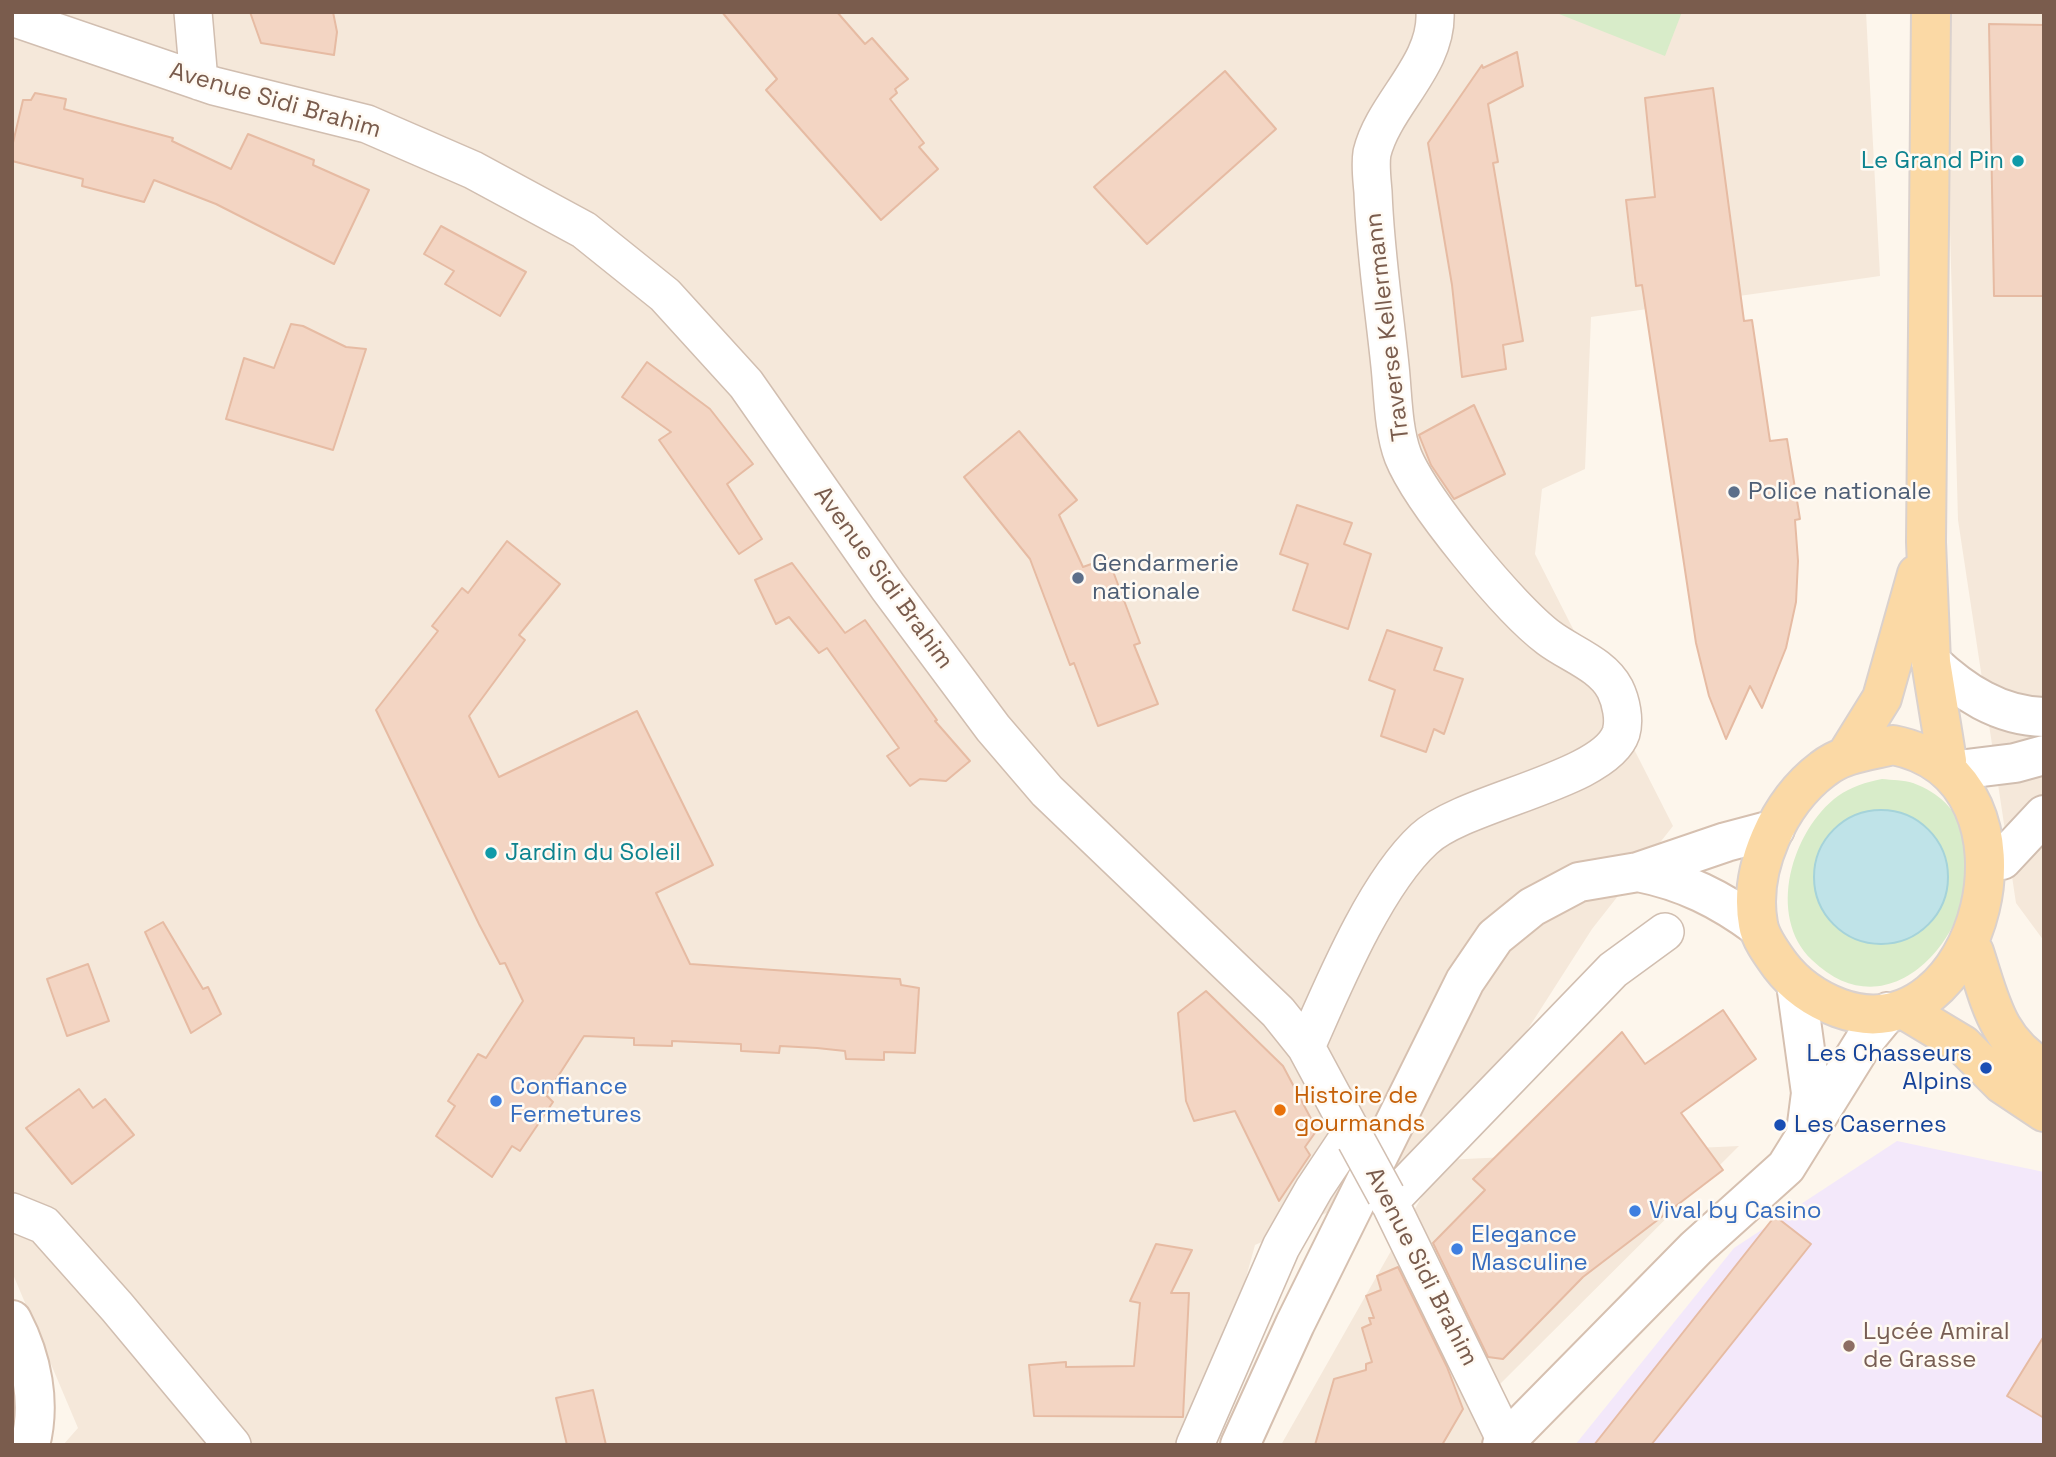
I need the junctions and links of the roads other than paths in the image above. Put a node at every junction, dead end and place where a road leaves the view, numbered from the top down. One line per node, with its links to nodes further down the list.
1 (193, 12): 5 (street)
2 (1435, 12): 21 (street, Traverse Kellermann)
3 (1931, 12): 6 (main road)
4 (12, 17): 5 (street, Avenue Sidi Brahim)
5 (199, 81): 21 (street, Avenue Sidi Brahim)
6 (1926, 542): 7 (main road); 10 (main road)
7 (1931, 662): 8 (main road); 11 (main road)
8 (2043, 717)
9 (2044, 755): 11 (main road)
10 (1846, 756): 11 (main road); 13 (main road)
11 (1952, 766): 14 (main road)
12 (2044, 815): 14 (main road)
13 (1775, 830): 15 (main road); 16 (main road)
14 (2002, 860): 18 (main road)
15 (1638, 872): 16 (main road); 33 (main road)
16 (1758, 927): 19 (main road)
17 (1665, 932): 26 (street)
18 (1973, 952): 20 (main road); 22 (main road)
19 (1796, 984): 20 (main road); 24 (main road)
20 (1895, 1011): 23 (main road); 24 (main road)
21 (1306, 1047): 25 (street, Avenue Sidi Brahim)
22 (2044, 1069)
23 (2044, 1112)
24 (1806, 1133): 29 (main road)
25 (1354, 1136): 26 (street, Avenue Sidi Brahim, bridge); 32 (street)
26 (1391, 1205): 29 (street, Avenue Sidi Brahim)
27 (12, 1212): 31 (street)
28 (12, 1320): 30 (main road)
29 (1506, 1443)
30 (30, 1445)
31 (232, 1445)
32 (1195, 1445)
33 (1240, 1445)

